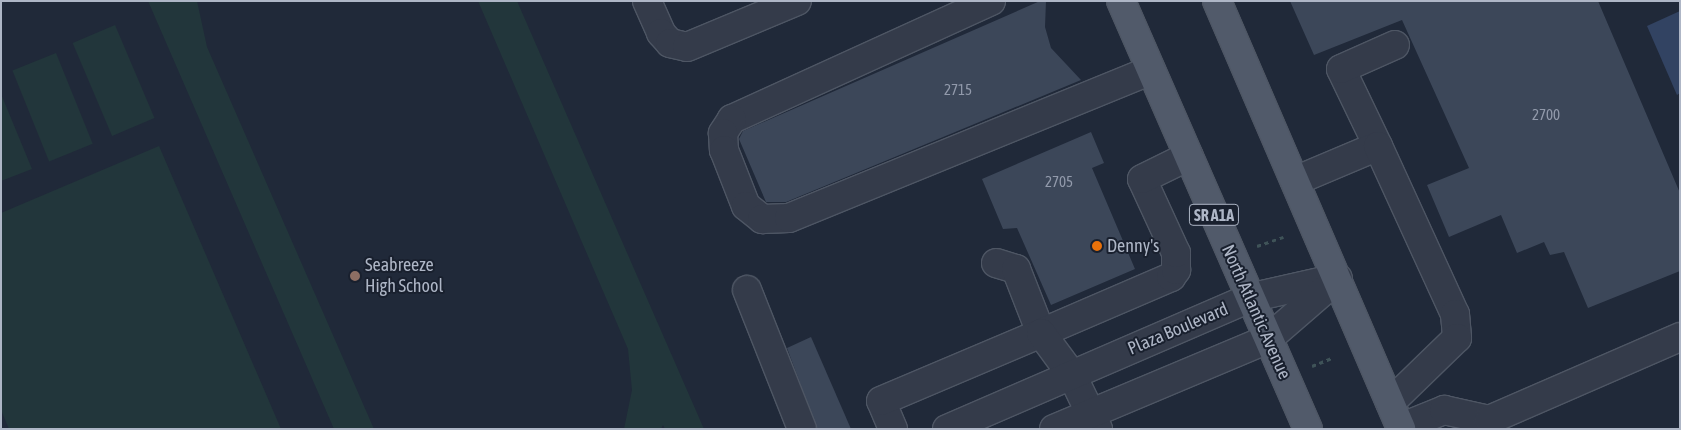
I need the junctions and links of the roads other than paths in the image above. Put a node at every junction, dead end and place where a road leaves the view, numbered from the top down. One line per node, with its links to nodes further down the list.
1 (647, 1): 2 (street)
2 (797, 1)
3 (991, 1): 7 (street)
4 (1122, 1): 7 (main road, North Atlantic Avenue / SR A1A)
5 (1217, 1): 10 (main road)
6 (1395, 45): 8 (street)
7 (1151, 70): 9 (main road, North Atlantic Avenue / SR A1A)
8 (1378, 146): 10 (street); 19 (street)
9 (1188, 156): 14 (main road, North Atlantic Avenue / SR A1A); 15 (street)
10 (1295, 181): 12 (main road)
11 (996, 263): 15 (street)
12 (1338, 278): 14 (street, Plaza Boulevard); 17 (street); 19 (main road)
13 (747, 290): 23 (street)
14 (1249, 298): 17 (main road, North Atlantic Avenue / SR A1A); 18 (street, Plaza Boulevard)
15 (1041, 333): 18 (street); 24 (street)
16 (1680, 337): 21 (street)
17 (1268, 339): 20 (street); 27 (main road, North Atlantic Avenue / SR A1A)
18 (1072, 375): 20 (street); 25 (street, Plaza Boulevard)
19 (1390, 403): 22 (main road)
20 (1095, 421): 26 (street)
21 (1491, 424): 22 (street)
22 (1401, 428)
23 (802, 429)
24 (893, 429)
25 (947, 429)
26 (1054, 429)
27 (1308, 429)

